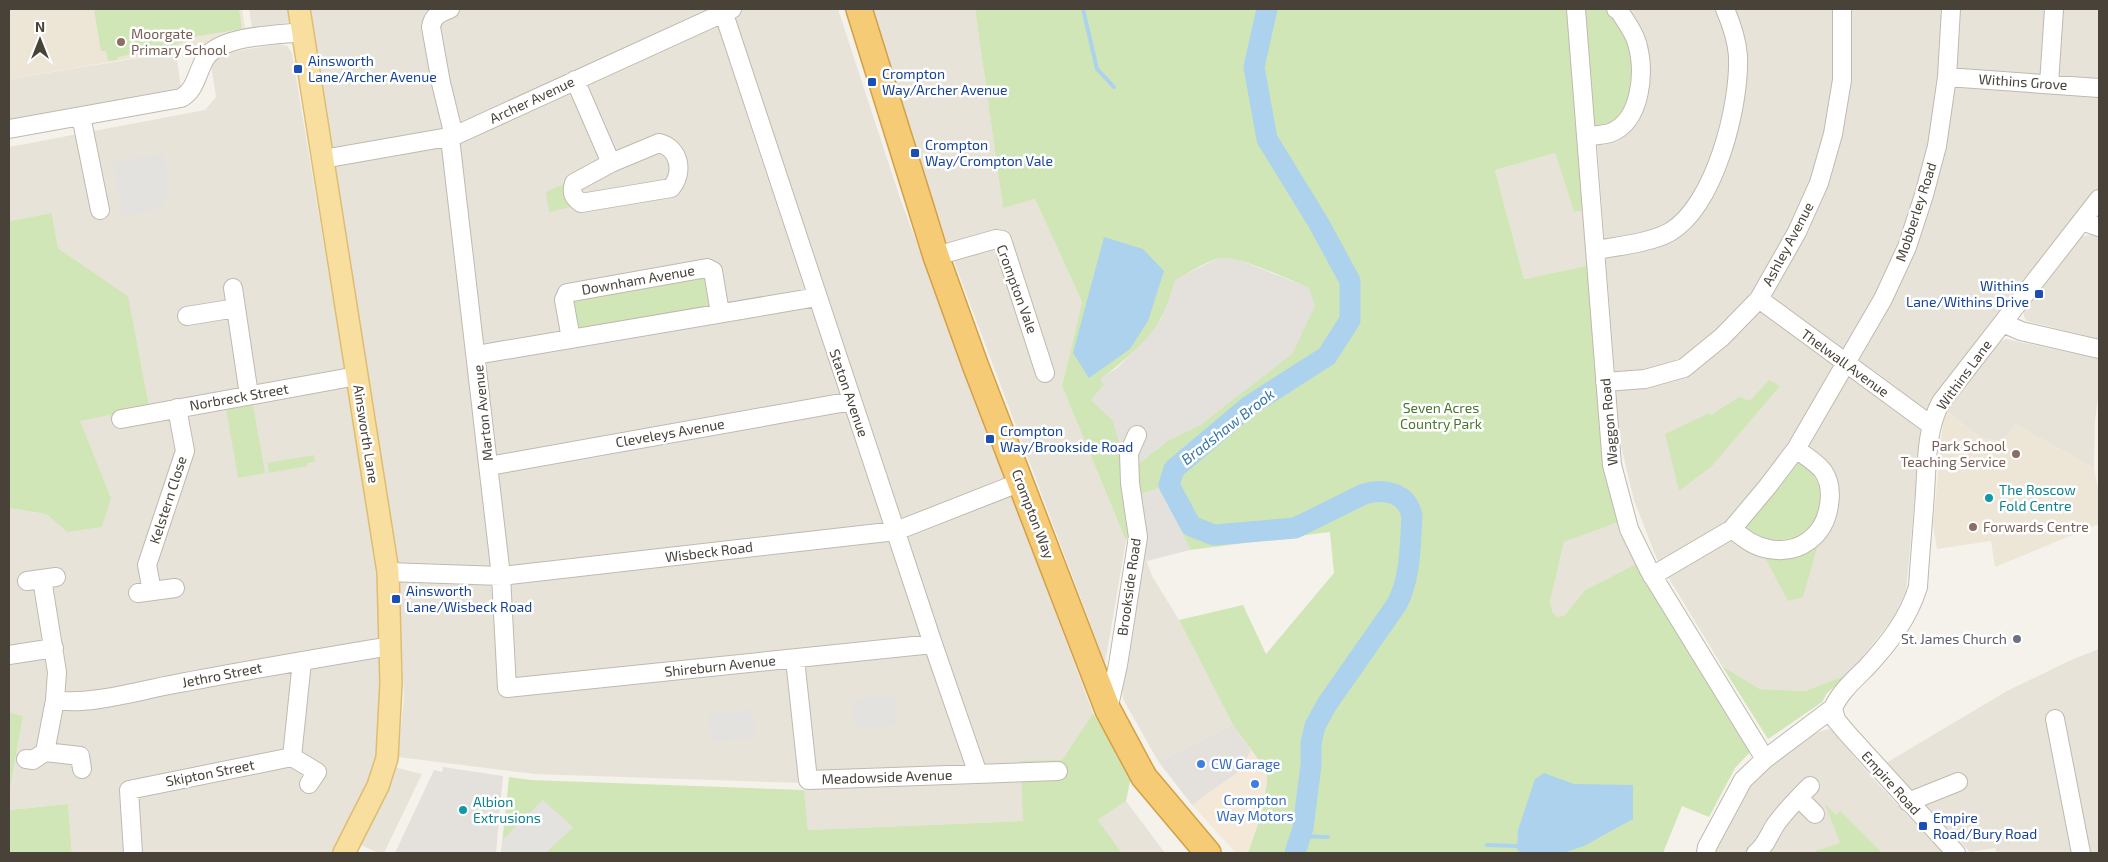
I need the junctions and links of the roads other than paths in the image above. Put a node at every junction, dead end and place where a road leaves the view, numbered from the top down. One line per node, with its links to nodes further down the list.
1 (299, 9): 11 (main road, Ainsworth Lane)
2 (450, 9): 18 (street, Marton Avenue)
3 (859, 9): 27 (highway, Crompton Way)
4 (1576, 9): 19 (street, Waggon Road)
5 (1616, 9): 19 (street)
6 (1725, 9): 26 (street)
7 (1842, 9): 30 (street, Ashley Avenue)
8 (1951, 9): 12 (street, Mobberley Road)
9 (2054, 9): 14 (street)
10 (727, 10): 13 (street, Archer Avenue); 29 (street, Staton Avenue)
11 (304, 32): 16 (street); 20 (main road, Ainsworth Lane)
12 (1947, 77): 14 (street, Withins Grove); 38 (street, Mobberley Road)
13 (575, 80): 18 (street, Archer Avenue); 21 (street)
14 (2049, 84): 15 (street, Withins Grove)
15 (2099, 88)
16 (82, 116): 17 (street); 23 (street)
17 (9, 129)
18 (452, 137): 20 (street, Archer Avenue); 37 (street, Marton Avenue)
19 (1587, 137): 26 (street, Waggon Road)
20 (323, 159): 40 (main road, Ainsworth Lane)
21 (611, 163): 21 (street)
22 (2099, 199): 24 (street, Withins Lane)
23 (100, 210)
24 (2082, 221): 25 (street); 34 (street, Withins Lane)
25 (2099, 227)
26 (1596, 250): 41 (street, Waggon Road)
27 (936, 256): 39 (street, Crompton Vale); 50 (highway, Crompton Way)
28 (233, 288): 31 (street)
29 (817, 297): 32 (street); 43 (street, Staton Avenue)
30 (1759, 299): 38 (street, Thelwall Avenue); 41 (street, Ashley Avenue)
31 (236, 308): 33 (street); 42 (street)
32 (720, 313): 35 (street); 35 (street, Downham Avenue)
33 (187, 316)
34 (2003, 323): 36 (street); 46 (street, Withins Lane)
35 (571, 339): 37 (street)
36 (2099, 349)
37 (476, 355): 49 (street, Marton Avenue)
38 (1846, 364): 46 (street, Thelwall Avenue); 48 (street, Mobberley Road)
39 (1046, 373)
40 (357, 376): 42 (street, Norbreck Street); 53 (main road, Ainsworth Lane)
41 (1605, 382): 55 (street, Waggon Road)
42 (250, 395): 44 (street, Norbreck Street)
43 (852, 401): 49 (street, Cleveleys Avenue); 52 (street, Staton Avenue)
44 (177, 408): 45 (street, Norbreck Street); 57 (street, Kelstern Close)
45 (121, 419)
46 (1932, 426): 66 (street, Withins Lane)
47 (1136, 435): 67 (street, Brookside Road)
48 (1796, 449): 51 (street, Mobberley Road); 51 (street)
49 (489, 466): 54 (street, Marton Avenue)
50 (1021, 482): 52 (street, Wisbeck Road); 67 (highway, Crompton Way)
51 (1732, 529): 55 (street, Mobberley Road)
52 (896, 531): 54 (street, Wisbeck Road); 58 (street, Staton Avenue)
53 (388, 572): 54 (street, Wisbeck Road); 59 (main road, Ainsworth Lane)
54 (501, 576): 64 (street, Marton Avenue)
55 (1652, 576): 72 (street, Waggon Road)
56 (42, 579): 60 (street)
57 (175, 588)
58 (933, 644): 62 (street, Shireburn Avenue); 75 (street, Staton Avenue)
59 (390, 646): 63 (street, Jethro Street); 82 (main road, Ainsworth Lane)
60 (54, 648): 61 (street); 65 (street)
61 (9, 655)
62 (795, 658): 64 (street, Shireburn Avenue); 75 (street, Meadowside Avenue)
63 (302, 660): 65 (street, Jethro Street); 70 (street)
64 (508, 688)
65 (55, 700): 69 (street)
66 (1833, 708): 72 (street, Withins Lane); 78 (street, Empire Road)
67 (1108, 710): 83 (highway, Crompton Way)
68 (2055, 719): 86 (street)
69 (45, 752): 71 (street); 73 (street)
70 (292, 757): 77 (street); 81 (street, Skipton Street)
71 (26, 759)
72 (1766, 759): 80 (street, Withins Lane)
73 (82, 769)
74 (1058, 771): 75 (street, Meadowside Avenue)
75 (978, 774)
76 (1958, 782): 78 (street)
77 (309, 784)
78 (1908, 802): 85 (street, Empire Road)
79 (1815, 814): 84 (street)
80 (1711, 851)
81 (133, 853)
82 (344, 853)
83 (1208, 853)
84 (1756, 853)
85 (1956, 853)
86 (2081, 853)

